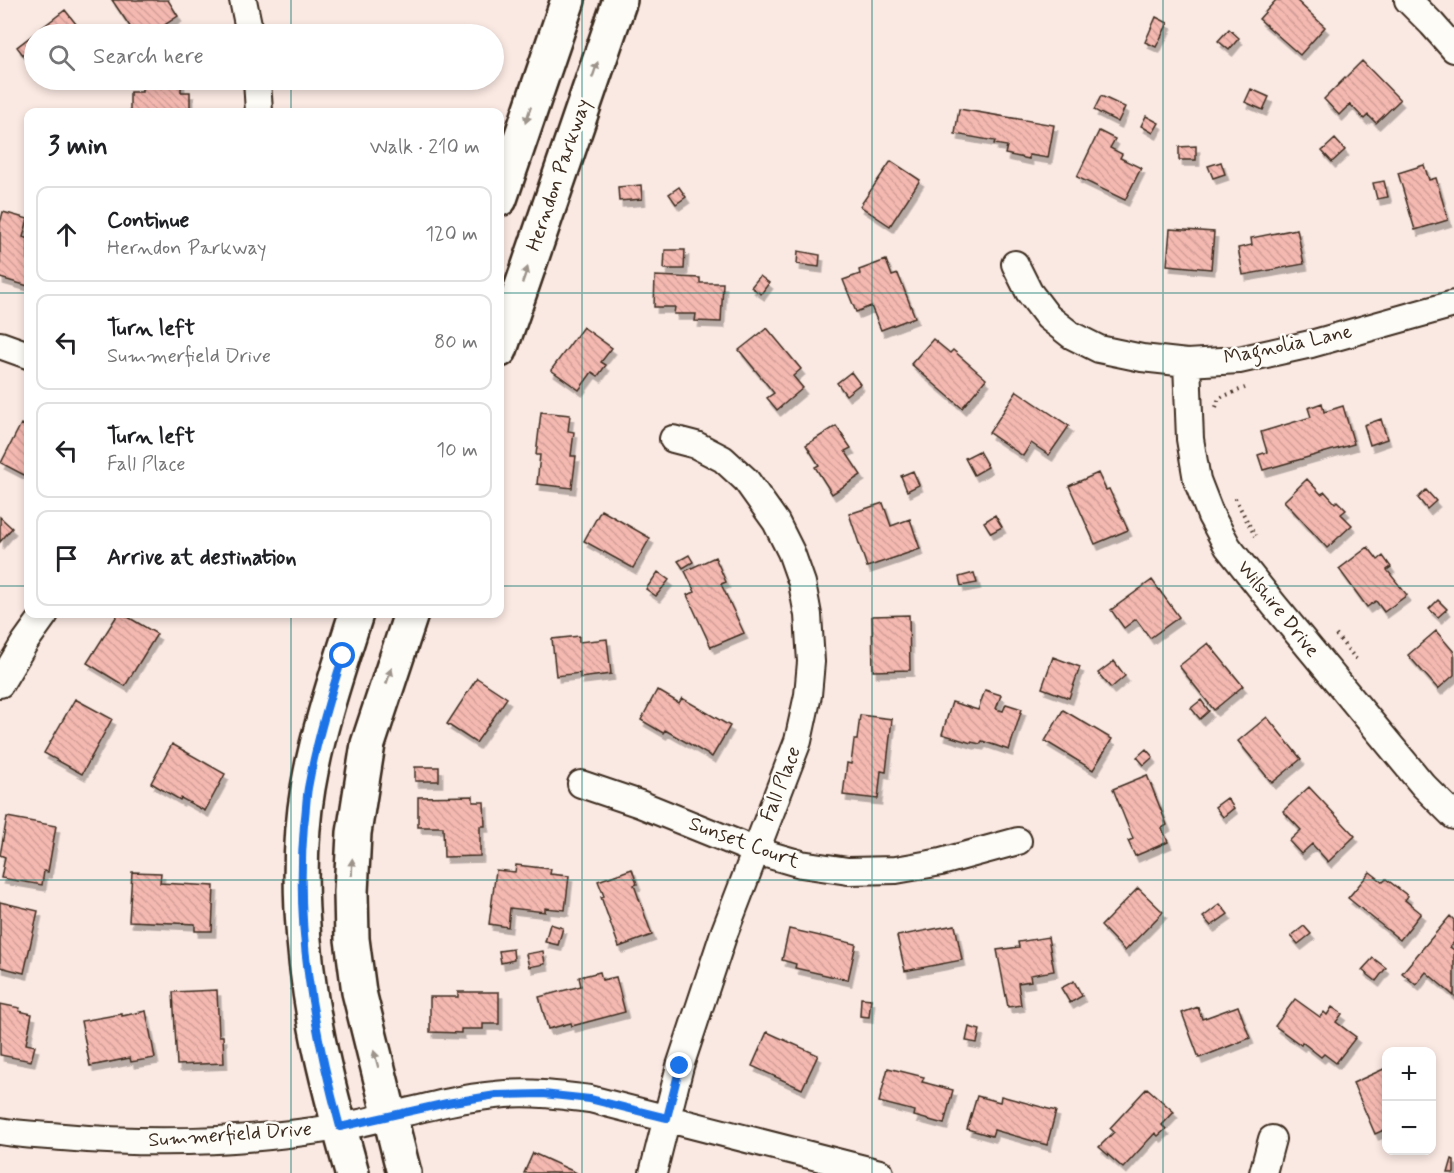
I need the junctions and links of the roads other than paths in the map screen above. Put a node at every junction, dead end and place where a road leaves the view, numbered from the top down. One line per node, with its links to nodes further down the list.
1 (243, 0): 5 (street)
2 (568, 0): 9 (main road, one-way to 9)
3 (620, 0): 12 (main road, Herndon Parkway, one-way to 3)
4 (1408, 0): 6 (street)
5 (248, 24)
6 (1454, 49)
7 (258, 90): 8 (street)
8 (259, 108)
9 (504, 187)
10 (1016, 264): 15 (street, Magnolia Lane)
11 (1454, 304): 15 (street, Magnolia Lane)
12 (504, 338)
13 (0, 345): 14 (street)
14 (24, 354)
15 (1187, 363): 22 (street, Wilshire Drive)
16 (673, 439): 24 (street, Fall Place)
17 (42, 618): 20 (street)
18 (355, 618): 27 (main road)
19 (410, 618): 25 (main road, one-way to 19)
20 (0, 684)
21 (581, 784): 24 (street, Sunset Court)
22 (1454, 816)
23 (1018, 841): 24 (street, Sunset Court)
24 (756, 851): 26 (street, Fall Place)
25 (391, 1116): 26 (street, Summerfield Drive); 27 (street, Summerfield Drive); 31 (main road)
26 (667, 1118): 32 (street, Fall Place); 33 (street, Summerfield Drive)
27 (340, 1127): 28 (street, Summerfield Drive); 30 (main road)
28 (0, 1131)
29 (1272, 1139): 34 (street)
30 (352, 1173)
31 (404, 1173)
32 (653, 1173)
33 (880, 1173)
34 (1263, 1173)

